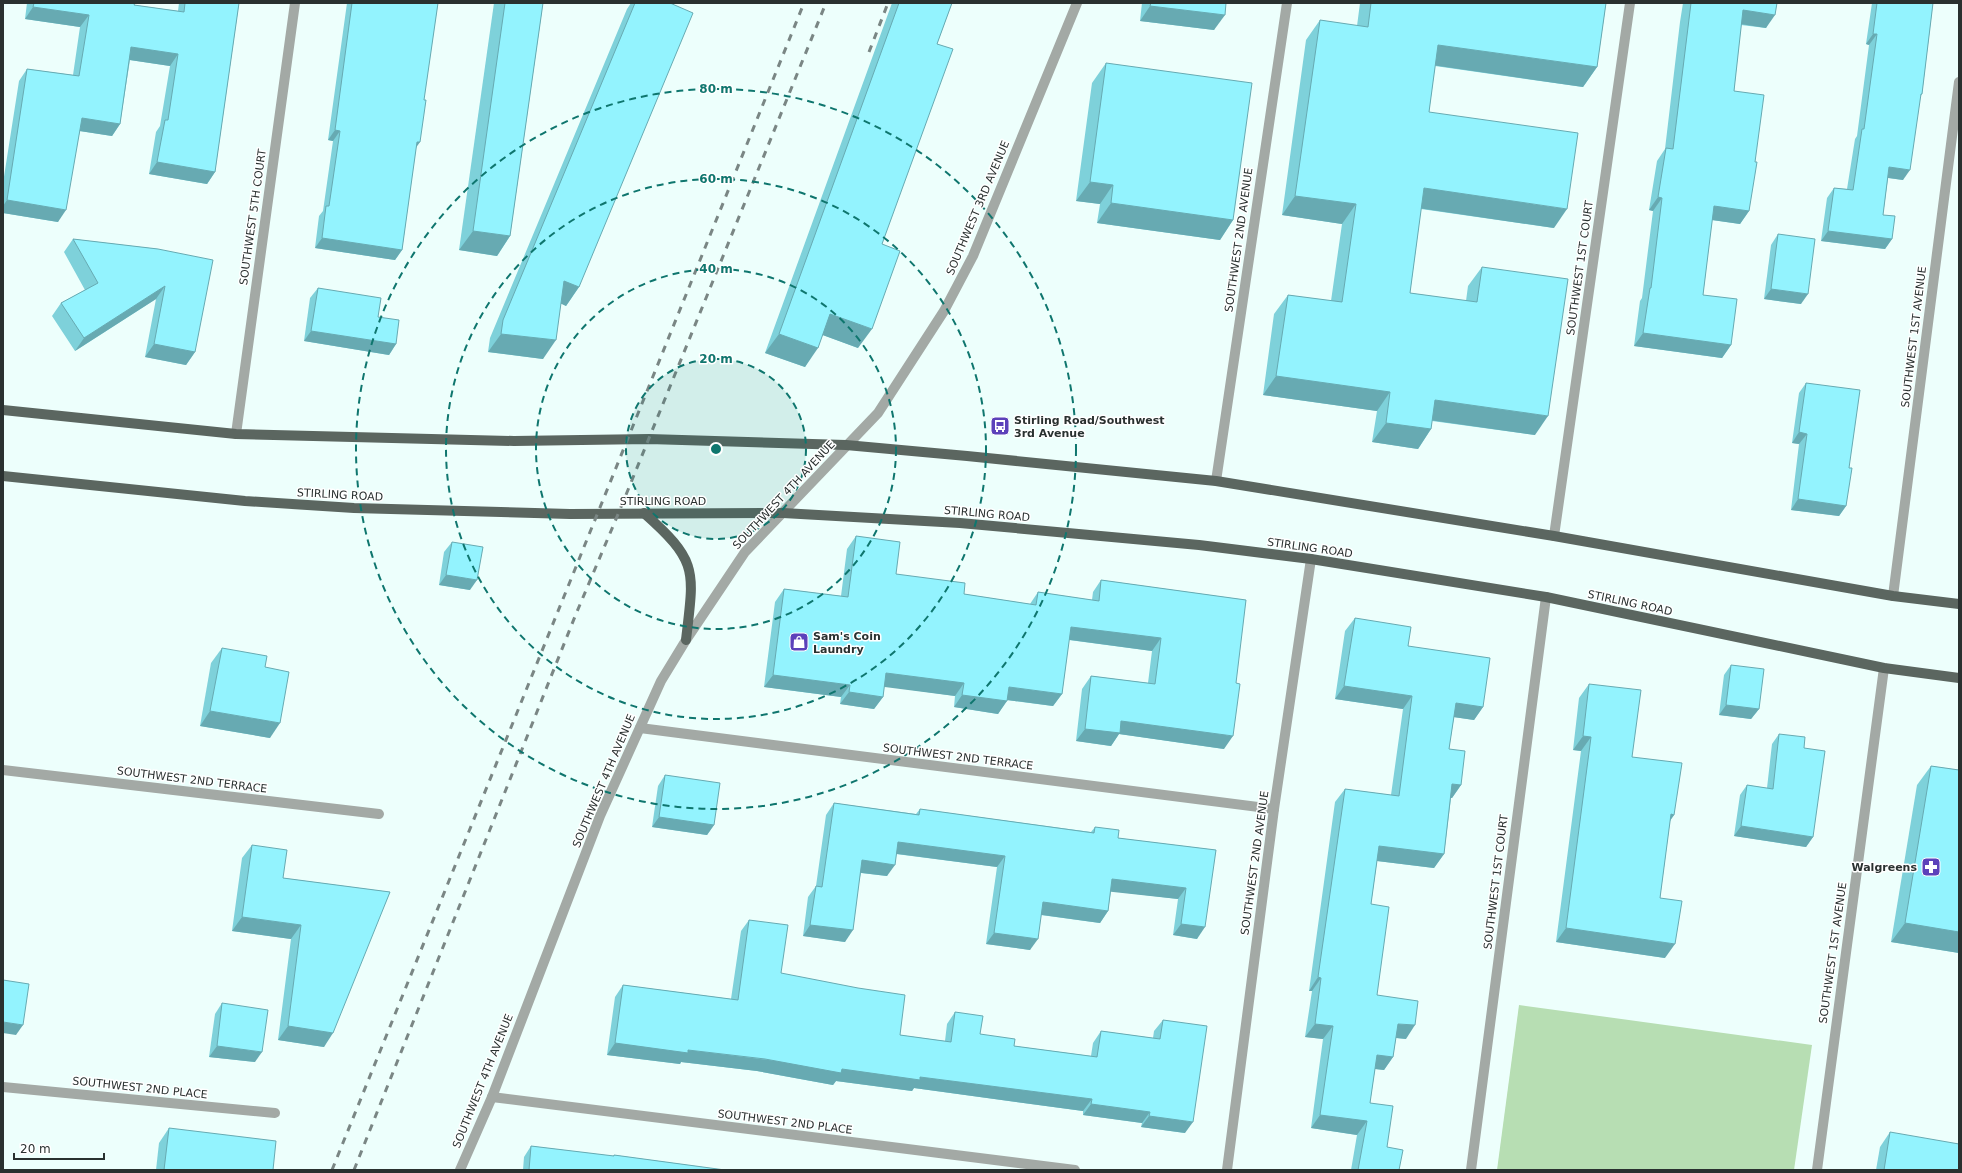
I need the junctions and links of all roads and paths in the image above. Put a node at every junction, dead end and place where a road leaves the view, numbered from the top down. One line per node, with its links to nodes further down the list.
1 (295, 3): 7 (street, SOUTHWEST 5TH COURT)
2 (1077, 3): 8 (street, SOUTHWEST 3RD AVENUE)
3 (1287, 3): 10 (street, SOUTHWEST 2ND AVENUE)
4 (1630, 3): 13 (street, SOUTHWEST 1ST COURT)
5 (1959, 82): 15 (street, SOUTHWEST 1ST AVENUE)
6 (3, 410): 7 (main road)
7 (236, 434): 8 (main road)
8 (846, 445): 10 (main road); 12 (street, SOUTHWEST 4TH AVENUE)
9 (3, 476): 11 (main road, STIRLING ROAD)
10 (1216, 481): 13 (main road)
11 (644, 513): 12 (main road, STIRLING ROAD); 18 (main road)
12 (783, 513): 14 (main road, STIRLING ROAD); 18 (street, SOUTHWEST 4TH AVENUE)
13 (1554, 536): 15 (main road)
14 (1311, 559): 16 (main road, STIRLING ROAD); 23 (street, SOUTHWEST 2ND AVENUE)
15 (1893, 596): 17 (main road)
16 (1546, 597): 19 (main road, STIRLING ROAD); 31 (street, SOUTHWEST 1ST COURT)
17 (1959, 604)
18 (686, 640): 21 (street, SOUTHWEST 4TH AVENUE)
19 (1884, 668): 20 (main road, STIRLING ROAD); 32 (street, SOUTHWEST 1ST AVENUE)
20 (1959, 678)
21 (640, 728): 23 (street, SOUTHWEST 2ND TERRACE); 26 (street, SOUTHWEST 4TH AVENUE)
22 (3, 770): 24 (street, SOUTHWEST 2ND TERRACE)
23 (1274, 809): 30 (street, SOUTHWEST 2ND AVENUE)
24 (379, 814)
25 (3, 1087): 27 (street, SOUTHWEST 2ND PLACE)
26 (492, 1097): 28 (street, SOUTHWEST 4TH AVENUE); 29 (street, SOUTHWEST 2ND PLACE)
27 (275, 1113)
28 (460, 1170)
29 (1075, 1170)
30 (1227, 1170)
31 (1471, 1170)
32 (1817, 1170)

